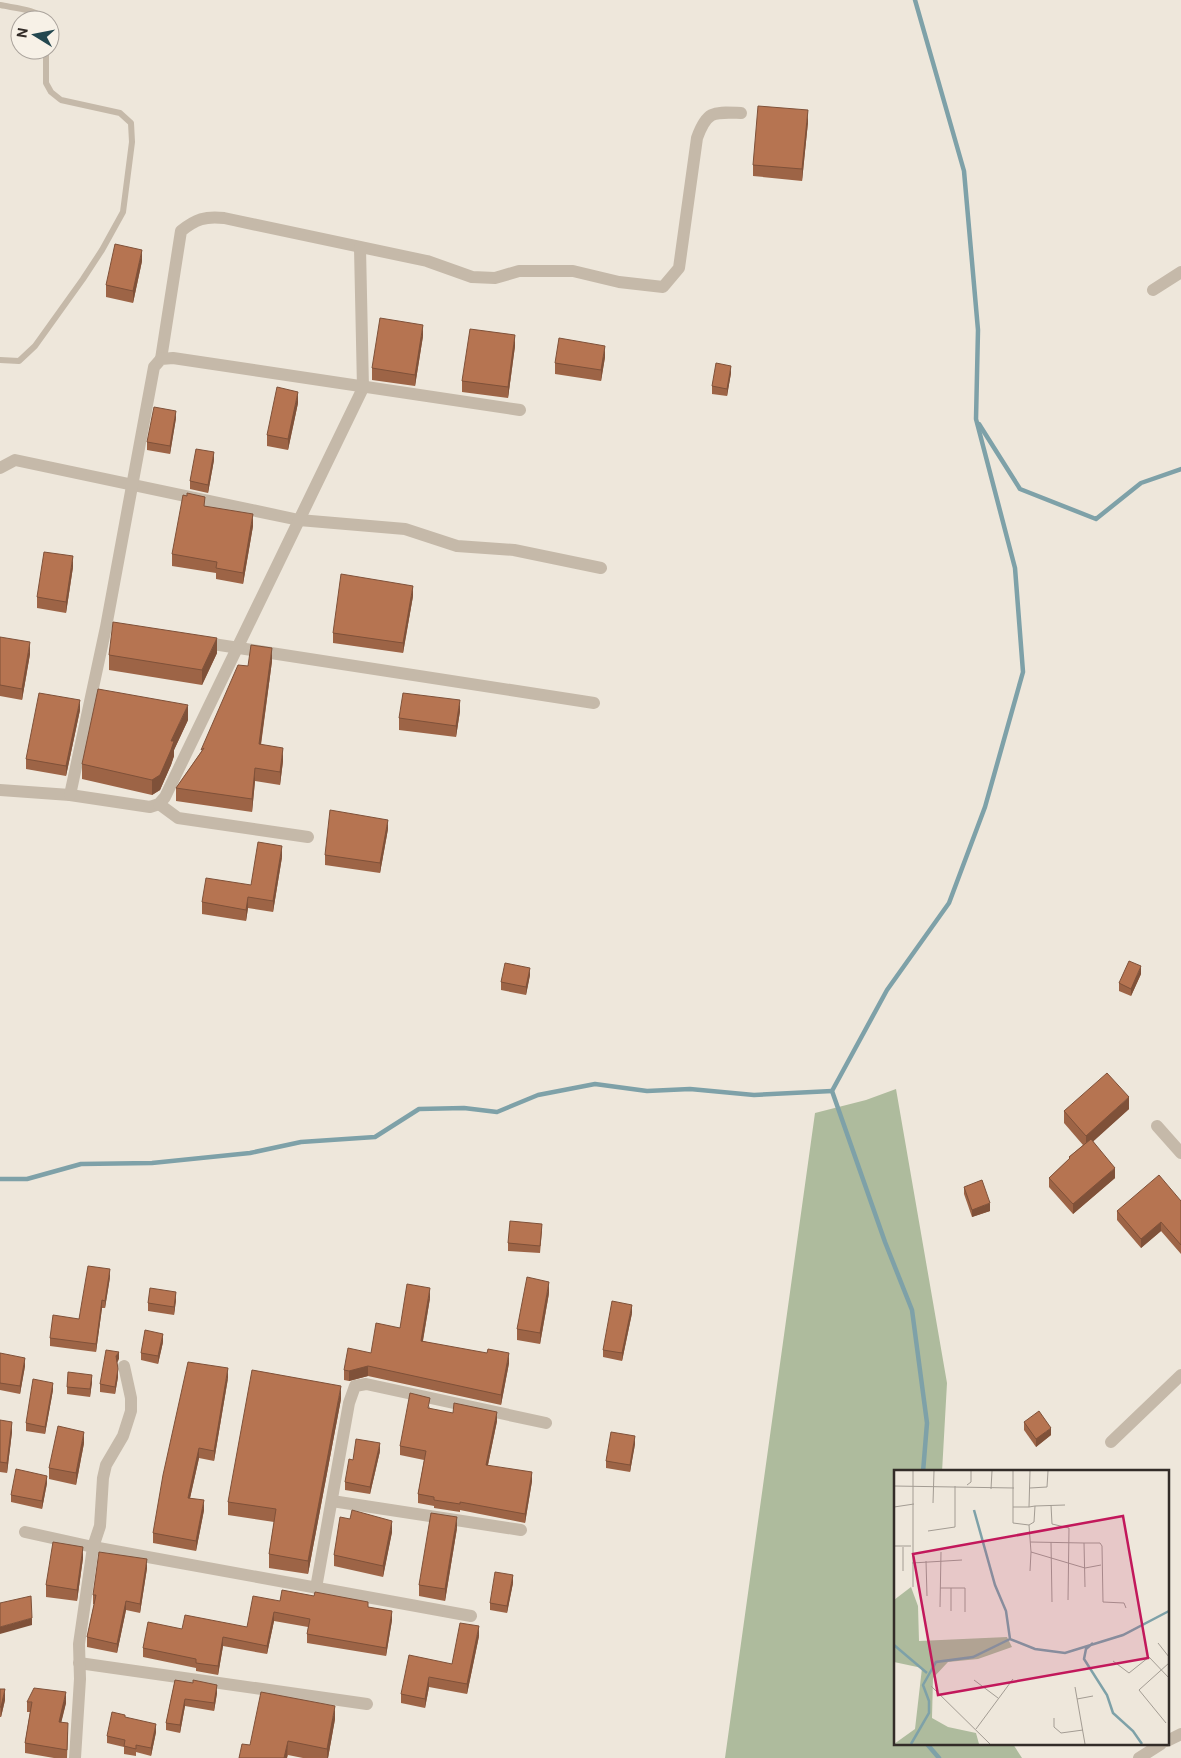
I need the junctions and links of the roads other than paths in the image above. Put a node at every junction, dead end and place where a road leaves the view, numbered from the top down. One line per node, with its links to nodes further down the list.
1 (0, 5): 2 (lane)
2 (25, 10)
3 (46, 60): 9 (lane)
4 (741, 113): 5 (street)
5 (360, 248): 8 (street); 10 (street)
6 (1181, 272): 7 (street)
7 (1153, 290)
8 (161, 359): 10 (street); 13 (street)
9 (0, 360)
10 (362, 388): 11 (street); 14 (street)
11 (520, 410)
12 (0, 468): 13 (street)
13 (132, 485): 14 (street); 20 (street)
14 (299, 520): 15 (street); 17 (street)
15 (601, 568)
16 (191, 641): 17 (street)
17 (238, 648): 18 (street); 21 (street)
18 (594, 703)
19 (0, 790): 20 (street)
20 (70, 795): 21 (street)
21 (159, 804): 22 (street)
22 (308, 837)
23 (1157, 1126): 24 (street)
24 (1181, 1153)
25 (124, 1366): 32 (street)
26 (1181, 1375): 28 (street)
27 (546, 1423): 29 (street)
28 (1111, 1442)
29 (332, 1501): 30 (street); 33 (street)
30 (521, 1530)
31 (25, 1532): 32 (street)
32 (93, 1547): 33 (street); 35 (street)
33 (316, 1588): 34 (street)
34 (471, 1616)
35 (79, 1663): 36 (street); 40 (street)
36 (367, 1704)
37 (1181, 1734): 38 (street)
38 (1168, 1740)
39 (1158, 1746): 41 (street)
40 (75, 1758)
41 (1139, 1758)

